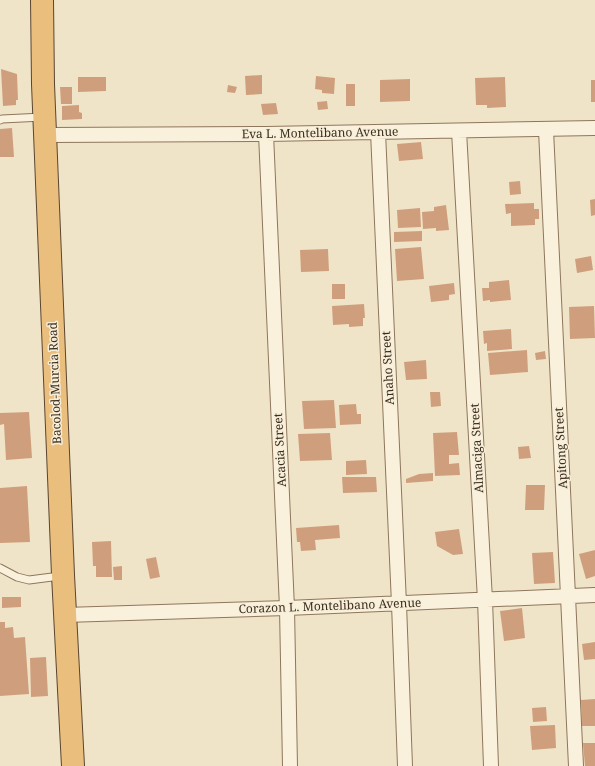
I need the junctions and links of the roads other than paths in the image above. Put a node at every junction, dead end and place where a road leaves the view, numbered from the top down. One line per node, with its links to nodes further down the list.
1 (42, 0): 3 (highway, Bacolod-Murcia Road)
2 (0, 120): 3 (lane)
3 (45, 126): 8 (street, Eva L. Montelibano Avenue); 10 (highway, Bacolod-Murcia Road)
4 (595, 128): 5 (street, Eva L. Montelibano Avenue)
5 (546, 130): 6 (street, Eva L. Montelibano Avenue); 12 (street, Apitong Street)
6 (459, 131): 7 (street, Eva L. Montelibano Avenue); 13 (street, Almaciga Street)
7 (378, 132): 8 (street, Eva L. Montelibano Avenue); 14 (street, Anaho Street)
8 (266, 134): 15 (street, Acacia Street)
9 (0, 568): 10 (lane)
10 (62, 575): 16 (highway, Bacolod-Murcia Road)
11 (595, 595): 12 (street, Corazon L. Montelibano Avenue)
12 (568, 597): 13 (street, Corazon L. Montelibano Avenue); 21 (street, Apitong Street)
13 (485, 600): 14 (street, Corazon L. Montelibano Avenue); 20 (street, Almaciga Street)
14 (399, 604): 15 (street, Corazon L. Montelibano Avenue); 19 (street, Anaho Street)
15 (287, 608): 16 (street, Corazon L. Montelibano Avenue); 18 (street, Acacia Street)
16 (65, 615): 17 (highway, Bacolod-Murcia Road)
17 (73, 766)
18 (290, 766)
19 (405, 766)
20 (491, 766)
21 (576, 766)

